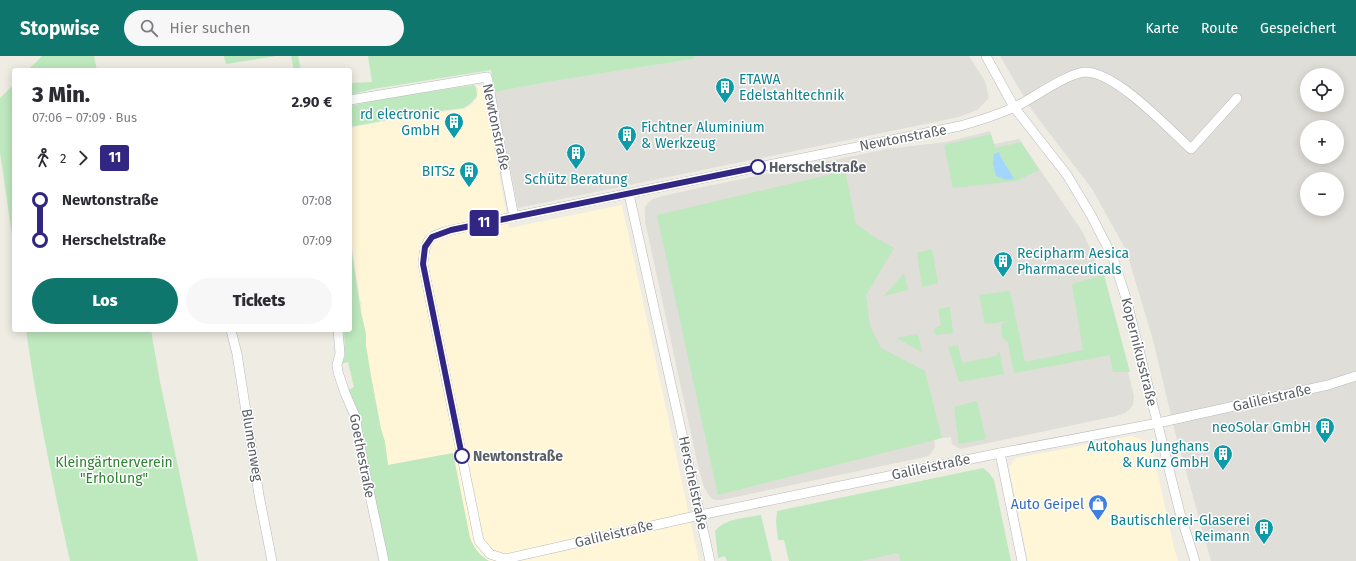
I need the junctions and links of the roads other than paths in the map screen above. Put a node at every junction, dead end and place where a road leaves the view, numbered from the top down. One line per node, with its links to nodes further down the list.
1 (986, 56): 4 (street, Kopernikusstraße)
2 (1237, 98): 4 (street, Newtonstraße)
3 (352, 100): 6 (street, Newtonstraße)
4 (1014, 107): 5 (street, Newtonstraße); 10 (street, Kopernikusstraße)
5 (629, 194): 6 (street, Newtonstraße); 12 (street, Herschelstraße)
6 (514, 217): 13 (street, Newtonstraße)
7 (231, 332): 14 (street, Blumenweg)
8 (338, 332): 15 (street, Goethestraße)
9 (1356, 376): 10 (street, Galileistraße)
10 (1158, 423): 11 (street, Galileistraße); 18 (street, Kopernikusstraße)
11 (1000, 453): 12 (street, Galileistraße); 17 (street)
12 (700, 515): 13 (street, Galileistraße); 16 (street, Herschelstraße)
13 (505, 559)
14 (272, 561)
15 (384, 561)
16 (710, 561)
17 (1022, 561)
18 (1195, 561)

